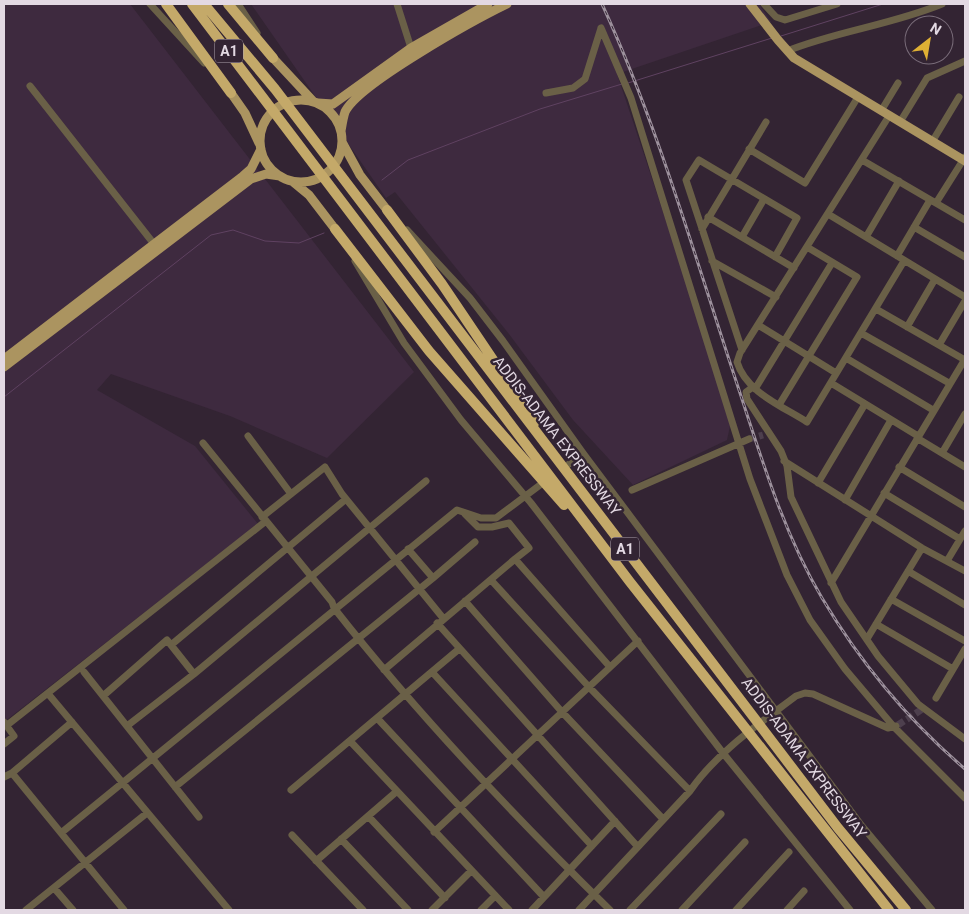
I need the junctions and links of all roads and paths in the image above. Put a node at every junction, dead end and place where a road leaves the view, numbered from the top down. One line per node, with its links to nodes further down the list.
1 (150, 4): 22 (street)
2 (166, 4): 22 (highway)
3 (192, 4): 119 (highway, ADDIS-ADAMA EXPRESSWAY / A1)
4 (204, 4): 98 (highway, ADDIS-ADAMA EXPRESSWAY / A1)
5 (228, 4): 17 (highway)
6 (238, 4): 17 (street)
7 (397, 4): 15 (street)
8 (488, 4): 14 (main road)
9 (507, 4): 14 (main road)
10 (750, 4): 16 (main road)
11 (764, 4): 12 (street)
12 (837, 4)
13 (942, 4): 16 (street)
14 (438, 37): 15 (main road); 19 (main road)
15 (410, 48): 19 (main road)
16 (786, 51): 24 (main road)
17 (273, 58): 26 (main road)
18 (965, 62): 30 (street)
19 (376, 80): 26 (main road); 31 (main road)
20 (898, 83): 27 (street)
21 (30, 86): 53 (street)
22 (231, 93): 34 (main road)
23 (546, 93): 90 (street)
24 (858, 97): 27 (main road); 35 (street)
25 (959, 97): 33 (street)
26 (315, 102): 31 (main road); 34 (main road)
27 (881, 111): 28 (main road)
28 (889, 116): 30 (main road); 36 (street)
29 (766, 122): 35 (street)
30 (900, 122): 33 (main road)
31 (341, 131): 32 (main road)
32 (342, 142): 40 (main road); 44 (main road)
33 (932, 142): 37 (main road)
34 (261, 148): 38 (main road); 53 (main road)
35 (749, 149): 39 (street)
36 (862, 160): 41 (street); 45 (street)
37 (965, 160): 43 (street)
38 (280, 176): 40 (main road); 77 (main road)
39 (731, 179): 42 (street); 46 (street); 50 (street)
40 (290, 180): 49 (main road)
41 (899, 181): 43 (street); 52 (street)
42 (764, 199): 51 (street); 56 (street)
43 (933, 201): 47 (street); 48 (street)
44 (387, 210): 92 (street); 98 (highway)
45 (828, 214): 52 (street); 54 (street)
46 (708, 217): 50 (street); 51 (street)
47 (965, 220)
48 (914, 227): 55 (street); 57 (street)
49 (335, 229): 105 (street); 119 (highway)
50 (702, 229): 58 (street)
51 (742, 237): 56 (street)
52 (866, 237): 55 (street)
53 (154, 244): 75 (main road)
54 (807, 247): 60 (street); 61 (street)
55 (897, 256): 59 (street)
56 (775, 257): 61 (street)
57 (965, 257)
58 (712, 261): 63 (street); 72 (street)
59 (904, 261): 62 (street); 66 (street)
60 (832, 263): 70 (street); 73 (street)
61 (794, 268): 63 (street)
62 (935, 279): 64 (street); 68 (street)
63 (776, 297): 67 (street)
64 (965, 297)
65 (965, 301): 71 (street)
66 (876, 309): 68 (street); 69 (street)
67 (758, 325): 70 (street); 72 (street)
68 (908, 327): 71 (street)
69 (861, 333): 74 (street); 80 (street)
70 (783, 341): 73 (street); 81 (street)
71 (939, 345): 76 (street)
72 (742, 350): 81 (street)
73 (809, 358): 78 (street); 83 (street)
74 (846, 358): 78 (street); 84 (street)
75 (4, 359)
76 (965, 359): 80 (street)
77 (4, 367)
78 (836, 373): 79 (street)
79 (831, 383): 82 (street); 83 (street)
80 (950, 383): 84 (street)
81 (754, 388): 83 (street); 94 (street)
82 (865, 404): 86 (street); 100 (street)
83 (779, 405)
84 (933, 410): 88 (street)
85 (965, 414): 93 (street)
86 (891, 420): 88 (street); 107 (street)
87 (248, 436): 104 (street)
88 (917, 437): 93 (street); 96 (street)
89 (749, 439): 90 (street)
90 (739, 442): 102 (street); 160 (street)
91 (203, 443): 111 (street)
92 (583, 453): 95 (street); 154 (street)
93 (942, 453): 97 (street)
94 (784, 461): 100 (street); 128 (street)
95 (569, 464)
96 (899, 467): 103 (street); 108 (street)
97 (965, 467)
98 (570, 478): 220 (highway, ADDIS-ADAMA EXPRESSWAY / A1)
99 (426, 481): 112 (street)
100 (818, 483): 107 (street)
101 (540, 485): 105 (street)
102 (632, 490)
103 (884, 493): 110 (street); 114 (street)
104 (291, 494): 106 (street); 111 (street)
105 (525, 496): 109 (street); 138 (street)
106 (346, 499): 112 (street); 116 (street)
107 (845, 500): 110 (street)
108 (965, 507)
109 (463, 512): 117 (street); 121 (street)
110 (871, 516): 118 (street); 128 (street)
111 (264, 519): 116 (street); 158 (street)
112 (369, 528): 120 (street); 125 (street)
113 (965, 531): 114 (street)
114 (960, 539): 122 (street)
115 (475, 542): 126 (street)
116 (287, 547): 125 (street); 140 (street)
117 (408, 548): 120 (street); 126 (street)
118 (922, 548): 122 (street); 123 (street)
119 (607, 552): 219 (highway, ADDIS-ADAMA EXPRESSWAY / A1)
120 (395, 559): 129 (street); 133 (street)
121 (515, 559): 127 (street); 143 (street)
122 (947, 561): 124 (street)
123 (908, 571): 130 (street); 132 (street)
124 (965, 571)
125 (311, 576): 133 (street); 148 (street)
126 (433, 578): 129 (street)
127 (491, 580): 131 (street); 149 (street)
128 (831, 583): 137 (street)
129 (419, 589): 134 (street); 136 (street)
130 (891, 599): 135 (street); 139 (street)
131 (464, 601): 134 (street); 155 (street)
132 (965, 605)
133 (334, 608): 136 (street); 166 (street)
134 (440, 621): 141 (street); 145 (street)
135 (876, 624): 137 (street); 144 (street)
136 (359, 639): 145 (street); 172 (street)
137 (867, 640): 162 (street)
138 (638, 641): 143 (street); 165 (street)
139 (965, 641)
140 (171, 645): 148 (street); 152 (street)
141 (459, 649): 147 (street); 161 (street)
142 (965, 649): 144 (street)
143 (610, 667): 149 (street)
144 (953, 669): 153 (street)
145 (384, 670): 150 (street)
146 (84, 672): 152 (street)
147 (432, 672): 150 (street); 167 (street)
148 (194, 674): 159 (street)
149 (589, 687): 155 (street); 174 (street)
150 (405, 695): 156 (street); 171 (street)
151 (50, 696): 157 (street)
152 (103, 696): 159 (street)
153 (936, 698)
154 (776, 711): 160 (street); 165 (street); 221 (street)
155 (562, 712): 161 (street); 182 (street)
156 (377, 718): 163 (street); 177 (street)
157 (72, 722): 168 (street); 170 (street)
158 (5, 724): 164 (street)
159 (127, 726): 166 (street)
160 (896, 726): 176 (street)
161 (537, 735): 167 (street); 183 (street)
162 (965, 739)
163 (350, 741): 173 (street); 175 (street)
164 (4, 744)
165 (723, 753): 174 (street); 202 (street)
166 (153, 758): 170 (street); 172 (street)
167 (511, 760): 171 (street); 189 (street)
168 (12, 773): 169 (street); 185 (street)
169 (4, 777)
170 (122, 782): 178 (street); 185 (street)
171 (486, 783): 177 (street); 194 (street)
172 (175, 787): 181 (street)
173 (291, 790)
174 (690, 791): 182 (street)
175 (396, 792): 180 (street); 184 (street)
176 (965, 798)
177 (460, 808): 184 (street); 200 (street)
178 (147, 813): 193 (street); 206 (street)
179 (721, 814): 215 (street)
180 (368, 816): 187 (street); 201 (street)
181 (200, 817)
182 (663, 820): 190 (street)
183 (615, 821): 189 (street); 190 (street)
184 (434, 832): 195 (street)
185 (62, 833): 193 (street)
186 (292, 835): 192 (street)
187 (341, 839): 192 (street); 208 (street)
188 (745, 842): 216 (street)
189 (592, 846): 194 (street)
190 (638, 847): 198 (street)
191 (789, 852): 217 (street)
192 (316, 861): 207 (street)
193 (86, 862): 196 (street); 205 (street)
194 (570, 869): 198 (street); 200 (street)
195 (471, 871): 199 (street); 201 (street)
196 (54, 888): 203 (street); 204 (street)
197 (804, 891): 218 (street)
198 (594, 895): 213 (street); 214 (street)
199 (495, 896): 210 (street); 211 (street)
200 (544, 897): 212 (street)
201 (445, 898): 209 (street)
202 (848, 909)
203 (26, 910)
204 (72, 910)
205 (124, 910)
206 (229, 910)
207 (363, 910)
208 (408, 910)
209 (432, 910)
210 (481, 910)
211 (509, 910)
212 (532, 910)
213 (579, 910)
214 (610, 910)
215 (630, 910)
216 (682, 910)
217 (736, 910)
218 (787, 910)
219 (889, 910)
220 (906, 910)
221 (932, 910)

